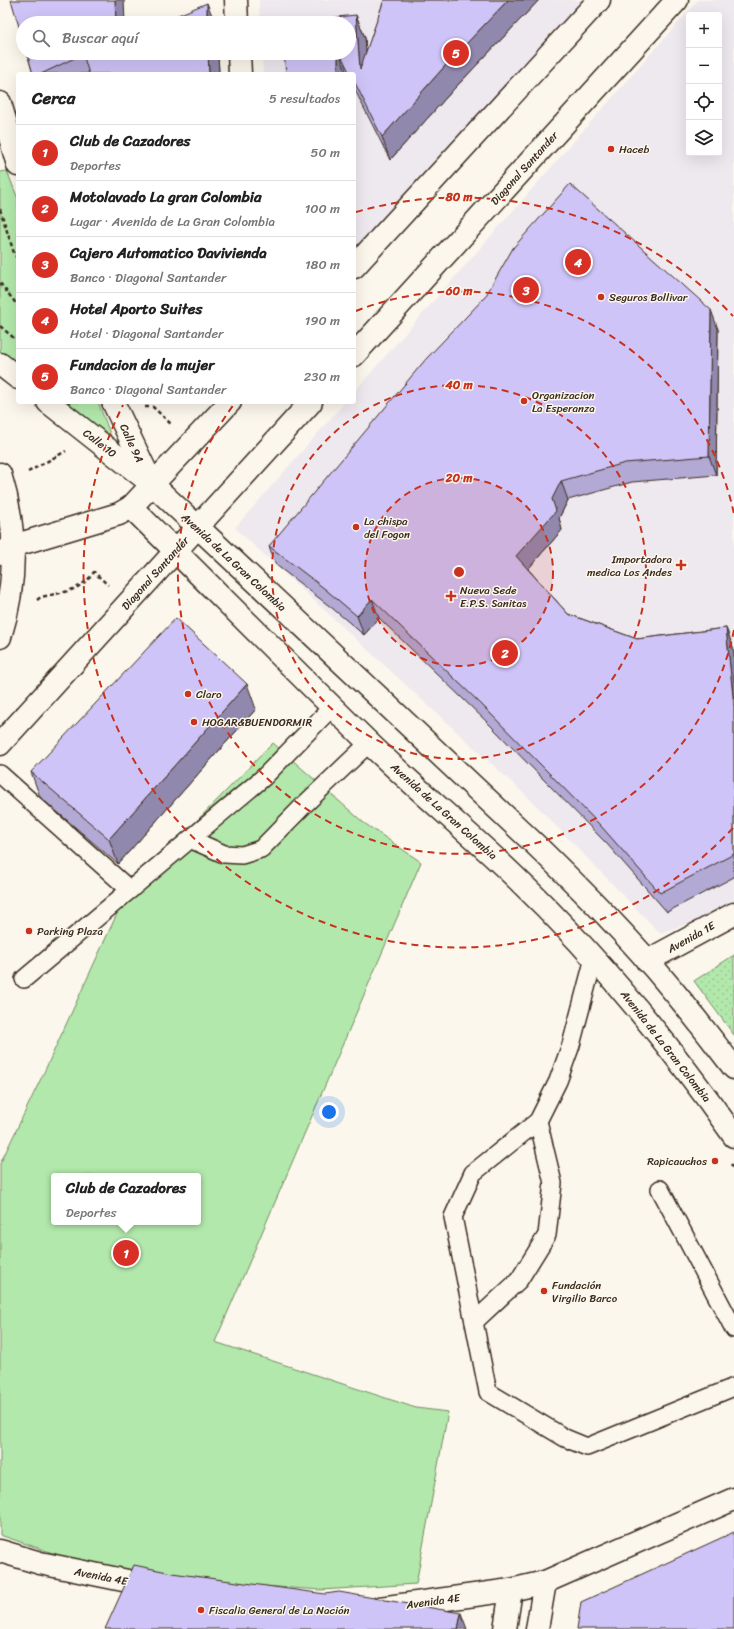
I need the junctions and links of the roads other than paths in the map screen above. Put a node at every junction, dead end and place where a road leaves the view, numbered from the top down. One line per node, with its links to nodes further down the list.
1 (236, 0): 4 (street)
2 (599, 0): 9 (street)
3 (677, 0): 10 (street, Diagonal Santander)
4 (237, 16)
5 (239, 60): 6 (street)
6 (240, 72)
7 (0, 103): 8 (street)
8 (12, 164)
9 (356, 265)
10 (356, 353)
11 (0, 364): 12 (street)
12 (16, 376)
13 (51, 404): 18 (street, Calle 10)
14 (114, 404): 18 (street, Calle 9A)
15 (228, 404): 18 (street)
16 (309, 404): 20 (street, Diagonal Santander)
17 (0, 474): 21 (street)
18 (152, 484): 19 (street); 20 (street, Avenida de La Gran Colombia)
19 (131, 507): 21 (street); 22 (street, Avenida de La Gran Colombia)
20 (197, 527): 22 (street, Diagonal Santander); 32 (street, Avenida de La Gran Colombia)
21 (7, 549): 23 (street)
22 (175, 551): 24 (street, Avenida de La Gran Colombia); 26 (street, Diagonal Santander)
23 (0, 637)
24 (332, 706): 25 (street, Avenida de La Gran Colombia); 28 (lane)
25 (369, 743): 28 (lane); 31 (street, Avenida de La Gran Colombia)
26 (0, 744)
27 (0, 774): 29 (lane)
28 (190, 839): 29 (lane)
29 (130, 890): 33 (lane)
30 (734, 914): 32 (street, Avenida 1E)
31 (594, 958): 35 (lane); 36 (street, Avenida de La Gran Colombia)
32 (647, 961): 34 (street, Avenida de La Gran Colombia)
33 (24, 979)
34 (734, 1068)
35 (538, 1121): 38 (lane); 38 (lane)
36 (734, 1136)
37 (660, 1189): 39 (lane)
38 (474, 1322): 40 (lane)
39 (734, 1329)
40 (734, 1387)
41 (734, 1499): 43 (street, Avenida 4E)
42 (0, 1551): 45 (street, Avenida 4E)
43 (545, 1582): 44 (street, Avenida 4E); 48 (street)
44 (511, 1590): 46 (street, Avenida 4E); 47 (street)
45 (179, 1591)
46 (363, 1611)
47 (505, 1629)
48 (537, 1629)

